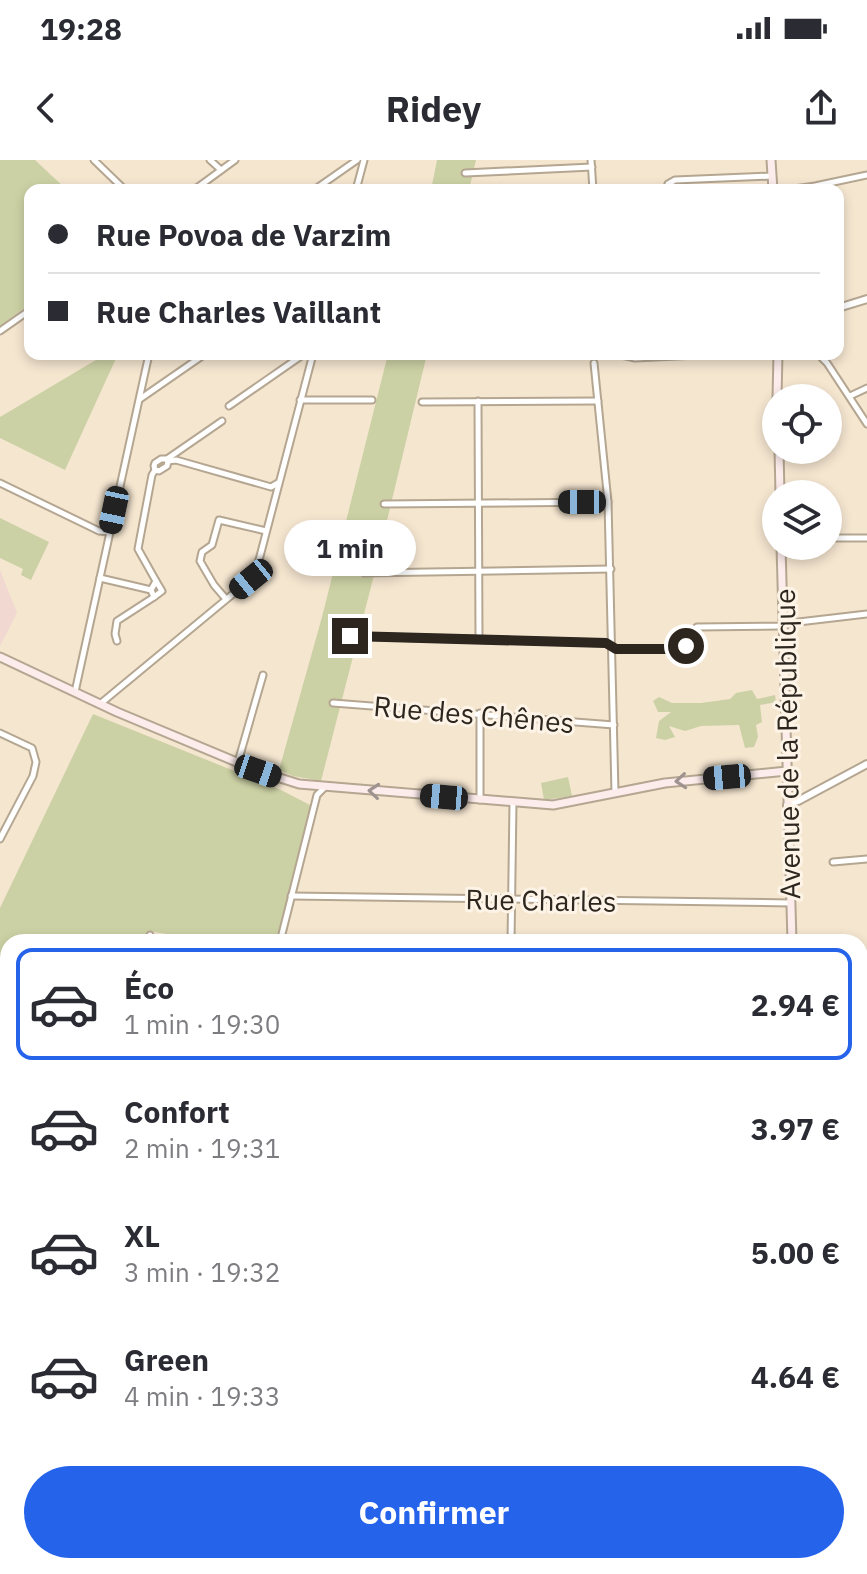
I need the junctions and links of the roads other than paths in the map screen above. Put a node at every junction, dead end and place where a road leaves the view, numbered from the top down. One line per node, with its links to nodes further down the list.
1 (94, 160): 12 (street)
2 (210, 160): 8 (street)
3 (235, 160): 8 (street)
4 (357, 160): 14 (street)
5 (364, 160): 15 (street)
6 (771, 160): 11 (main road)
7 (591, 164): 9 (street); 16 (street)
8 (221, 170): 13 (street)
9 (465, 173)
10 (867, 175): 19 (street)
11 (772, 176): 17 (street); 18 (main road)
12 (119, 184)
13 (202, 184)
14 (323, 184)
15 (358, 184)
16 (593, 184)
17 (668, 184)
18 (773, 184)
19 (824, 184)
20 (867, 299): 21 (street)
21 (844, 306)
22 (24, 314): 23 (street)
23 (0, 331)
24 (148, 360): 34 (street)
25 (196, 360): 34 (street)
26 (295, 360): 40 (street)
27 (311, 360): 35 (street)
28 (778, 360): 31 (main road)
29 (824, 360): 33 (street)
30 (594, 363): 38 (street)
31 (778, 384)
32 (867, 388): 33 (street)
33 (850, 396): 42 (street)
34 (139, 400): 50 (street)
35 (300, 400): 36 (street); 44 (street)
36 (372, 400)
37 (478, 401): 38 (street); 39 (street); 47 (street)
38 (598, 401): 46 (street)
39 (422, 402)
40 (229, 406)
41 (222, 421): 43 (street)
42 (867, 424)
43 (168, 460): 44 (street); 58 (street)
44 (279, 482): 49 (street)
45 (0, 483): 50 (street)
46 (608, 502): 47 (street); 54 (street)
47 (479, 503): 48 (street); 55 (street)
48 (384, 504)
49 (266, 531): 61 (street); 61 (street)
50 (110, 532): 57 (street)
51 (842, 538): 52 (street)
52 (867, 538)
53 (782, 560): 63 (main road, Avenue de la République)
54 (611, 569): 55 (street); 67 (street)
55 (479, 571): 56 (street); 65 (street)
56 (364, 573)
57 (100, 578): 59 (street); 70 (street)
58 (156, 581): 59 (street); 60 (street)
59 (151, 590): 60 (street)
60 (154, 597): 66 (street)
61 (226, 599): 72 (street)
62 (866, 615): 63 (street)
63 (784, 625): 67 (street); 78 (main road, Avenue de la République)
64 (350, 636): 65 (street)
65 (479, 638): 67 (street)
66 (117, 641)
67 (612, 646): 74 (street)
68 (0, 657): 70 (main road)
69 (263, 675): 76 (street)
70 (75, 692): 72 (main road)
71 (333, 703): 73 (street, Rue des Chênes)
72 (100, 704): 76 (main road)
73 (480, 713): 74 (street, Rue des Chênes); 83 (street)
74 (614, 725): 81 (street)
75 (1, 736): 86 (street)
76 (238, 762): 79 (main road)
77 (867, 764): 85 (street)
78 (787, 771): 81 (main road, one-way to 81); 85 (main road, Avenue de la République)
79 (299, 784): 80 (main road); 82 (street)
80 (326, 786): 82 (street); 83 (main road, one-way to 80)
81 (615, 793): 84 (main road)
82 (317, 795): 89 (street)
83 (480, 800): 84 (main road)
84 (513, 802): 90 (street)
85 (787, 805): 91 (main road, Avenue de la République)
86 (0, 839)
87 (867, 859): 88 (street)
88 (833, 862)
89 (291, 896): 90 (street, Rue Charles); 92 (street)
90 (511, 900): 91 (street, Rue Charles); 93 (street)
91 (791, 903): 94 (main road, Avenue de la République)
92 (282, 934)
93 (511, 934)
94 (792, 934)

